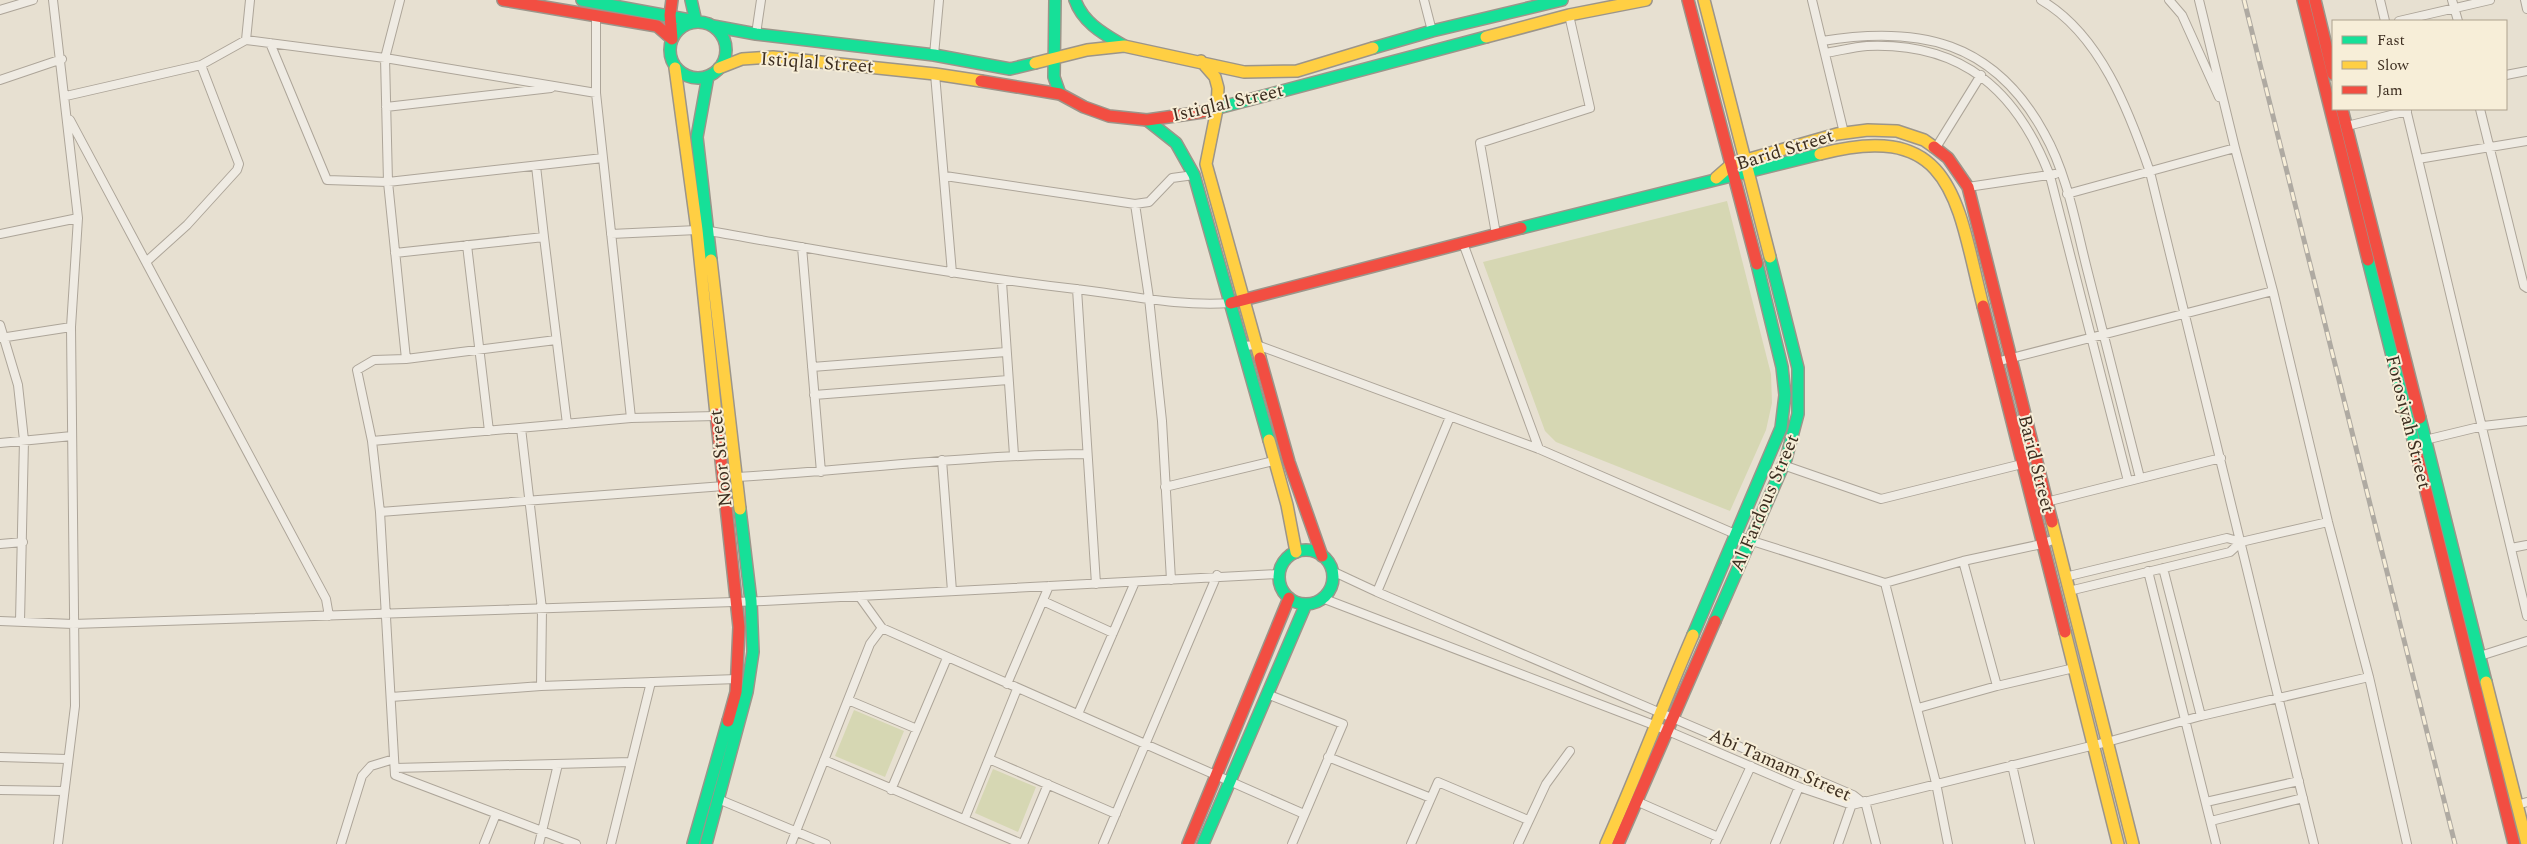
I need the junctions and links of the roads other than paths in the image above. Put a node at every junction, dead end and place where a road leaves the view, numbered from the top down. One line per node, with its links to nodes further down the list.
1 (34, 0): 30 (street)
2 (53, 0): 50 (street)
3 (250, 0): 42 (street)
4 (400, 0): 48 (street)
5 (503, 0): 33 (main road)
6 (672, 0): 31 (main road)
7 (691, 0): 37 (main road)
8 (761, 0): 40 (street)
9 (939, 0): 47 (street)
10 (1055, 0): 49 (main road)
11 (1075, 0): 45 (main road)
12 (1424, 0): 39 (street)
13 (1562, 0): 39 (main road, Istiqlal Street)
14 (1646, 0): 32 (main road, Istiqlal Street)
15 (1688, 0): 83 (main road, Al Fardous Street)
16 (1704, 0): 81 (main road, Al Fardous Street)
17 (1812, 0): 43 (street)
18 (2043, 0): 85 (street)
19 (2169, 0): 71 (street)
20 (2199, 0): 71 (street)
21 (2303, 0): 303 (main road, Forosiyah Street)
22 (2315, 0): 55 (main road)
23 (2380, 0): 34 (street)
24 (2452, 0): 28 (street)
25 (2490, 0): 28 (street)
26 (2525, 0): 29 (street)
27 (589, 1): 31 (main road)
28 (2454, 8): 35 (street); 36 (street)
29 (2527, 9)
30 (0, 10)
31 (670, 15): 37 (main road); 41 (main road)
32 (1569, 15): 67 (main road, Istiqlal Street); 104 (street)
33 (596, 16): 41 (main road); 63 (street)
34 (2385, 20)
35 (2403, 20)
36 (2458, 20)
37 (696, 22): 38 (main road); 41 (main road)
38 (713, 26): 40 (main road, Istiqlal Street); 54 (main road)
39 (1432, 32): 51 (main road, Istiqlal Street)
40 (756, 34): 47 (main road, Istiqlal Street)
41 (672, 39): 53 (main road)
42 (246, 40): 44 (street); 52 (street)
43 (1822, 40): 46 (street); 87 (street)
44 (270, 43): 48 (street); 93 (street)
45 (1124, 46): 49 (main road, Istiqlal Street); 51 (main road, Istiqlal Street)
46 (1826, 53): 58 (street); 75 (street)
47 (934, 56): 49 (main road, Istiqlal Street)
48 (385, 58): 62 (street); 66 (street)
49 (1054, 58): 64 (main road)
50 (62, 60): 61 (street); 65 (street)
51 (1201, 61): 67 (main road)
52 (201, 65): 65 (street); 110 (street)
53 (676, 68): 60 (main road); 100 (main road, Noor Street)
54 (719, 68): 57 (main road, Istiqlal Street); 60 (main road)
55 (2332, 70)
56 (2527, 71): 59 (street)
57 (935, 74): 64 (main road, Istiqlal Street); 89 (street)
58 (1981, 75): 77 (street); 90 (street)
59 (2507, 75)
60 (708, 76): 101 (main road, Noor Street)
61 (0, 80)
62 (560, 87): 63 (street); 66 (street)
63 (596, 93): 80 (street)
64 (1060, 94): 73 (main road, Istiqlal Street)
65 (66, 96): 72 (street)
66 (386, 107): 93 (street)
67 (1216, 109): 73 (main road, Istiqlal Street); 117 (main road)
68 (2342, 110): 74 (main road, Forosiyah Street)
69 (2406, 110): 74 (street); 82 (street)
70 (2480, 110): 78 (street)
71 (2227, 115): 79 (street)
72 (68, 116): 99 (street); 110 (street)
73 (1147, 120): 88 (main road)
74 (2347, 126): 146 (main road, Forosiyah Street)
75 (1844, 133): 77 (main road, Barid Street); 81 (main road, Barid Street)
76 (2527, 141): 78 (street)
77 (1937, 146): 94 (main road, Barid Street)
78 (2489, 147): 82 (street); 113 (street)
79 (2235, 148): 85 (street); 115 (street)
80 (603, 158): 84 (street); 103 (street)
81 (1745, 160): 83 (main road, Barid Street); 86 (main road, Al Fardous Street)
82 (2418, 160): 141 (street)
83 (1732, 164): 91 (main road, Al Fardous Street); 92 (main road, Barid Street)
84 (536, 166): 93 (street); 105 (street)
85 (2150, 172): 95 (street); 119 (street)
86 (1748, 173): 91 (main road, Barid Street); 97 (main road, Barid Street); 156 (main road, Al Fardous Street)
87 (2060, 173): 90 (street); 95 (street)
88 (1194, 175): 98 (street); 118 (main road)
89 (945, 176): 98 (street); 111 (street)
90 (2050, 176): 94 (street); 124 (street)
91 (1736, 177): 92 (main road, Barid Street); 167 (main road, Al Fardous Street)
92 (1716, 178): 104 (main road)
93 (388, 182): 109 (street)
94 (1968, 187): 96 (main road, Barid Street)
95 (2068, 194): 122 (street)
96 (1970, 200): 97 (main road); 131 (main road, Barid Street)
97 (1957, 203): 132 (main road, Barid Street)
98 (1135, 204): 116 (street)
99 (78, 218): 102 (street); 121 (street)
100 (697, 230): 103 (street); 136 (main road, Noor Street)
101 (709, 231): 108 (street); 158 (main road, Noor Street)
102 (0, 234)
103 (611, 234): 137 (street)
104 (1496, 234): 106 (main road)
105 (544, 237): 107 (street); 125 (street)
106 (1463, 243): 117 (main road); 149 (street)
107 (467, 245): 109 (street); 128 (street)
108 (802, 247): 111 (street); 133 (street)
109 (395, 253): 130 (street)
110 (146, 262): 202 (street)
111 (952, 273): 112 (street)
112 (1002, 282): 114 (street); 129 (street)
113 (2527, 288)
114 (1077, 289): 116 (street); 150 (street)
115 (2273, 291): 119 (street); 166 (street)
116 (1149, 298): 118 (street); 162 (street)
117 (1245, 300): 118 (main road); 127 (main road)
118 (1231, 303): 126 (main road)
119 (2185, 314): 122 (street); 152 (street)
120 (0, 325): 123 (street)
121 (71, 327): 123 (street); 144 (street)
122 (2104, 335): 124 (street); 159 (street)
123 (2, 338): 145 (street)
124 (2093, 338): 131 (street); 160 (street)
125 (556, 340): 128 (street); 140 (street)
126 (1243, 346): 127 (street); 154 (main road)
127 (1257, 346): 138 (street); 177 (main road)
128 (481, 350): 130 (street); 143 (street)
129 (1006, 352): 133 (street); 134 (street)
130 (406, 359): 147 (street)
131 (2010, 359): 132 (street); 164 (main road, Barid Street)
132 (1996, 362): 155 (main road, Barid Street)
133 (812, 367): 135 (street)
134 (1008, 380): 135 (street); 151 (street)
135 (814, 395): 157 (street)
136 (716, 416): 137 (street); 161 (main road, Noor Street)
137 (631, 418): 140 (street)
138 (1450, 418): 149 (street); 192 (street)
139 (2527, 421): 141 (street)
140 (567, 424): 142 (street)
141 (2483, 426): 146 (street); 175 (street)
142 (521, 428): 143 (street); 163 (street)
143 (489, 432): 147 (street)
144 (72, 436): 145 (street); 206 (street)
145 (24, 440): 148 (street); 170 (street)
146 (2425, 440): 210 (main road, Forosiyah Street)
147 (372, 441): 165 (street)
148 (0, 443)
149 (1539, 449): 167 (street)
150 (1087, 454): 151 (street); 187 (street)
151 (1014, 455): 153 (street)
152 (2221, 458): 159 (street); 171 (street)
153 (942, 460): 157 (street); 190 (street)
154 (1274, 461): 162 (street); 176 (main road)
155 (2022, 464): 156 (street); 173 (main road, Barid Street)
156 (1783, 465): 169 (main road, Al Fardous Street)
157 (821, 472): 158 (street)
158 (737, 477): 198 (main road, Noor Street)
159 (2140, 478): 160 (street)
160 (2128, 481): 164 (street)
161 (724, 486): 163 (street); 197 (main road, Noor Street)
162 (1165, 486): 185 (street)
163 (530, 500): 165 (street); 200 (street)
164 (2046, 502): 168 (main road, Barid Street)
165 (380, 512): 201 (street)
166 (2328, 522): 171 (street); 213 (street)
167 (1734, 533): 169 (street); 225 (main road, Al Fardous Street)
168 (2055, 539): 173 (street); 184 (main road, Barid Street)
169 (1750, 540): 188 (street); 228 (main road, Al Fardous Street)
170 (23, 542): 172 (street); 205 (street)
171 (2241, 542): 179 (street); 184 (street); 222 (street)
172 (0, 544)
173 (2042, 544): 178 (street); 212 (main road, Barid Street)
174 (2527, 545): 175 (street)
175 (2511, 548): 203 (street)
176 (1296, 552): 177 (main road); 182 (main road)
177 (1322, 556): 180 (main road)
178 (1963, 561): 188 (street); 218 (street)
179 (2163, 568): 181 (street); 227 (street)
180 (1332, 571): 192 (street, Abi Tamam Street); 195 (main road)
181 (2148, 572): 191 (street); 229 (street)
182 (1279, 574): 183 (street); 194 (main road)
183 (1217, 575): 185 (street); 234 (street)
184 (2065, 577): 191 (main road, Barid Street)
185 (1171, 580): 186 (street)
186 (1135, 582): 187 (street); 208 (street)
187 (1096, 584): 189 (street)
188 (1885, 584): 224 (street)
189 (1049, 586): 190 (street); 196 (street)
190 (952, 591): 193 (street)
191 (2068, 591): 233 (main road, Barid Street)
192 (1377, 592): 225 (street, Abi Tamam Street)
193 (859, 596): 198 (street); 207 (street)
194 (1289, 598): 199 (main road); 247 (main road)
195 (1322, 598): 199 (main road); 230 (street, Abi Tamam Street)
196 (1043, 600): 208 (street); 216 (street)
197 (736, 601): 198 (street); 200 (street); 214 (main road, Noor Street)
198 (751, 601): 259 (main road, Noor Street)
199 (1306, 604): 220 (main road)
200 (542, 609): 201 (street); 217 (street)
201 (386, 614): 202 (street); 221 (street)
202 (328, 616): 206 (street)
203 (2527, 616)
204 (0, 621): 205 (street)
205 (20, 621): 206 (street)
206 (73, 624): 239 (street)
207 (882, 628): 211 (street); 223 (street)
208 (1113, 633): 226 (street)
209 (2527, 641): 210 (street)
210 (2480, 656): 263 (main road, Forosiyah Street)
211 (947, 658): 216 (street); 231 (street)
212 (2074, 668): 218 (street); 235 (main road, Barid Street)
213 (2369, 677): 222 (street); 302 (street)
214 (737, 679): 215 (street); 280 (main road, Noor Street)
215 (651, 682): 217 (street); 242 (street)
216 (1007, 684): 219 (street)
217 (541, 686): 221 (street)
218 (1997, 686): 224 (street)
219 (1017, 690): 226 (street); 240 (street)
220 (1267, 694): 238 (street); 249 (main road)
221 (391, 696): 243 (street)
222 (2279, 699): 227 (street); 248 (street)
223 (848, 700): 231 (street); 241 (street)
224 (1918, 708): 250 (street)
225 (1659, 713): 228 (street, Abi Tamam Street); 230 (main road, Al Fardous Street)
226 (1078, 714): 234 (street)
227 (2201, 716): 229 (street)
228 (1674, 719): 232 (main road, Al Fardous Street); 256 (street, Abi Tamam Street)
229 (2186, 720): 233 (street); 262 (street)
230 (1654, 724): 232 (street, Abi Tamam Street); 291 (main road, Al Fardous Street)
231 (917, 728): 254 (street)
232 (1668, 730): 246 (street, Abi Tamam Street); 260 (main road, Al Fardous Street)
233 (2107, 742): 235 (street); 299 (main road, Barid Street)
234 (1145, 743): 247 (street); 266 (street)
235 (2093, 745): 245 (street); 298 (main road, Barid Street)
236 (1570, 751): 269 (street)
237 (0, 757): 239 (street)
238 (1328, 757): 257 (street); 267 (street)
239 (67, 759): 255 (street)
240 (989, 759): 251 (street); 268 (street)
241 (824, 760): 254 (street); 272 (street)
242 (631, 762): 244 (street); 279 (street)
243 (395, 763): 244 (street); 265 (street); 275 (street)
244 (558, 764): 271 (street)
245 (2012, 765): 250 (street); 297 (street)
246 (1751, 766): 252 (street, Abi Tamam Street); 273 (street)
247 (1217, 776): 249 (street); 286 (main road)
248 (2299, 781): 258 (street); 262 (street)
249 (1230, 782): 267 (street); 287 (main road)
250 (1936, 783): 261 (street); 296 (street)
251 (1048, 784): 266 (street); 284 (street)
252 (1799, 787): 264 (street, Abi Tamam Street); 293 (street)
253 (0, 790): 255 (street)
254 (891, 790): 268 (street)
255 (63, 791): 274 (street)
256 (1854, 795): 261 (street, Abi Tamam Street); 264 (street)
257 (1431, 798): 269 (street); 289 (street)
258 (2303, 798): 270 (street); 301 (street)
259 (718, 799): 272 (street); 281 (main road, Noor Street)
260 (1636, 801): 273 (street); 292 (main road, Al Fardous Street)
261 (1863, 801): 264 (street, Abi Tamam Street); 295 (street)
262 (2206, 802): 270 (street)
263 (2522, 804): 304 (main road, Forosiyah Street)
264 (1852, 805): 294 (street)
265 (496, 814): 271 (street); 276 (street)
266 (1116, 814): 285 (street)
267 (1304, 814): 288 (street)
268 (965, 818): 284 (street)
269 (1528, 820): 290 (street)
270 (2211, 821): 300 (street)
271 (543, 831): 277 (street); 278 (street)
272 (796, 831): 282 (street); 283 (street)
273 (1717, 841)
274 (58, 844)
275 (341, 844)
276 (484, 844)
277 (539, 844)
278 (576, 844)
279 (611, 844)
280 (693, 844)
281 (706, 844)
282 (792, 844)
283 (826, 844)
284 (1023, 844)
285 (1104, 844)
286 (1188, 844)
287 (1203, 844)
288 (1292, 844)
289 (1411, 844)
290 (1518, 844)
291 (1606, 844)
292 (1618, 844)
293 (1775, 844)
294 (1838, 844)
295 (1876, 844)
296 (1948, 844)
297 (2030, 844)
298 (2118, 844)
299 (2133, 844)
300 (2216, 844)
301 (2314, 844)
302 (2408, 844)
303 (2514, 844)
304 (2527, 844)

